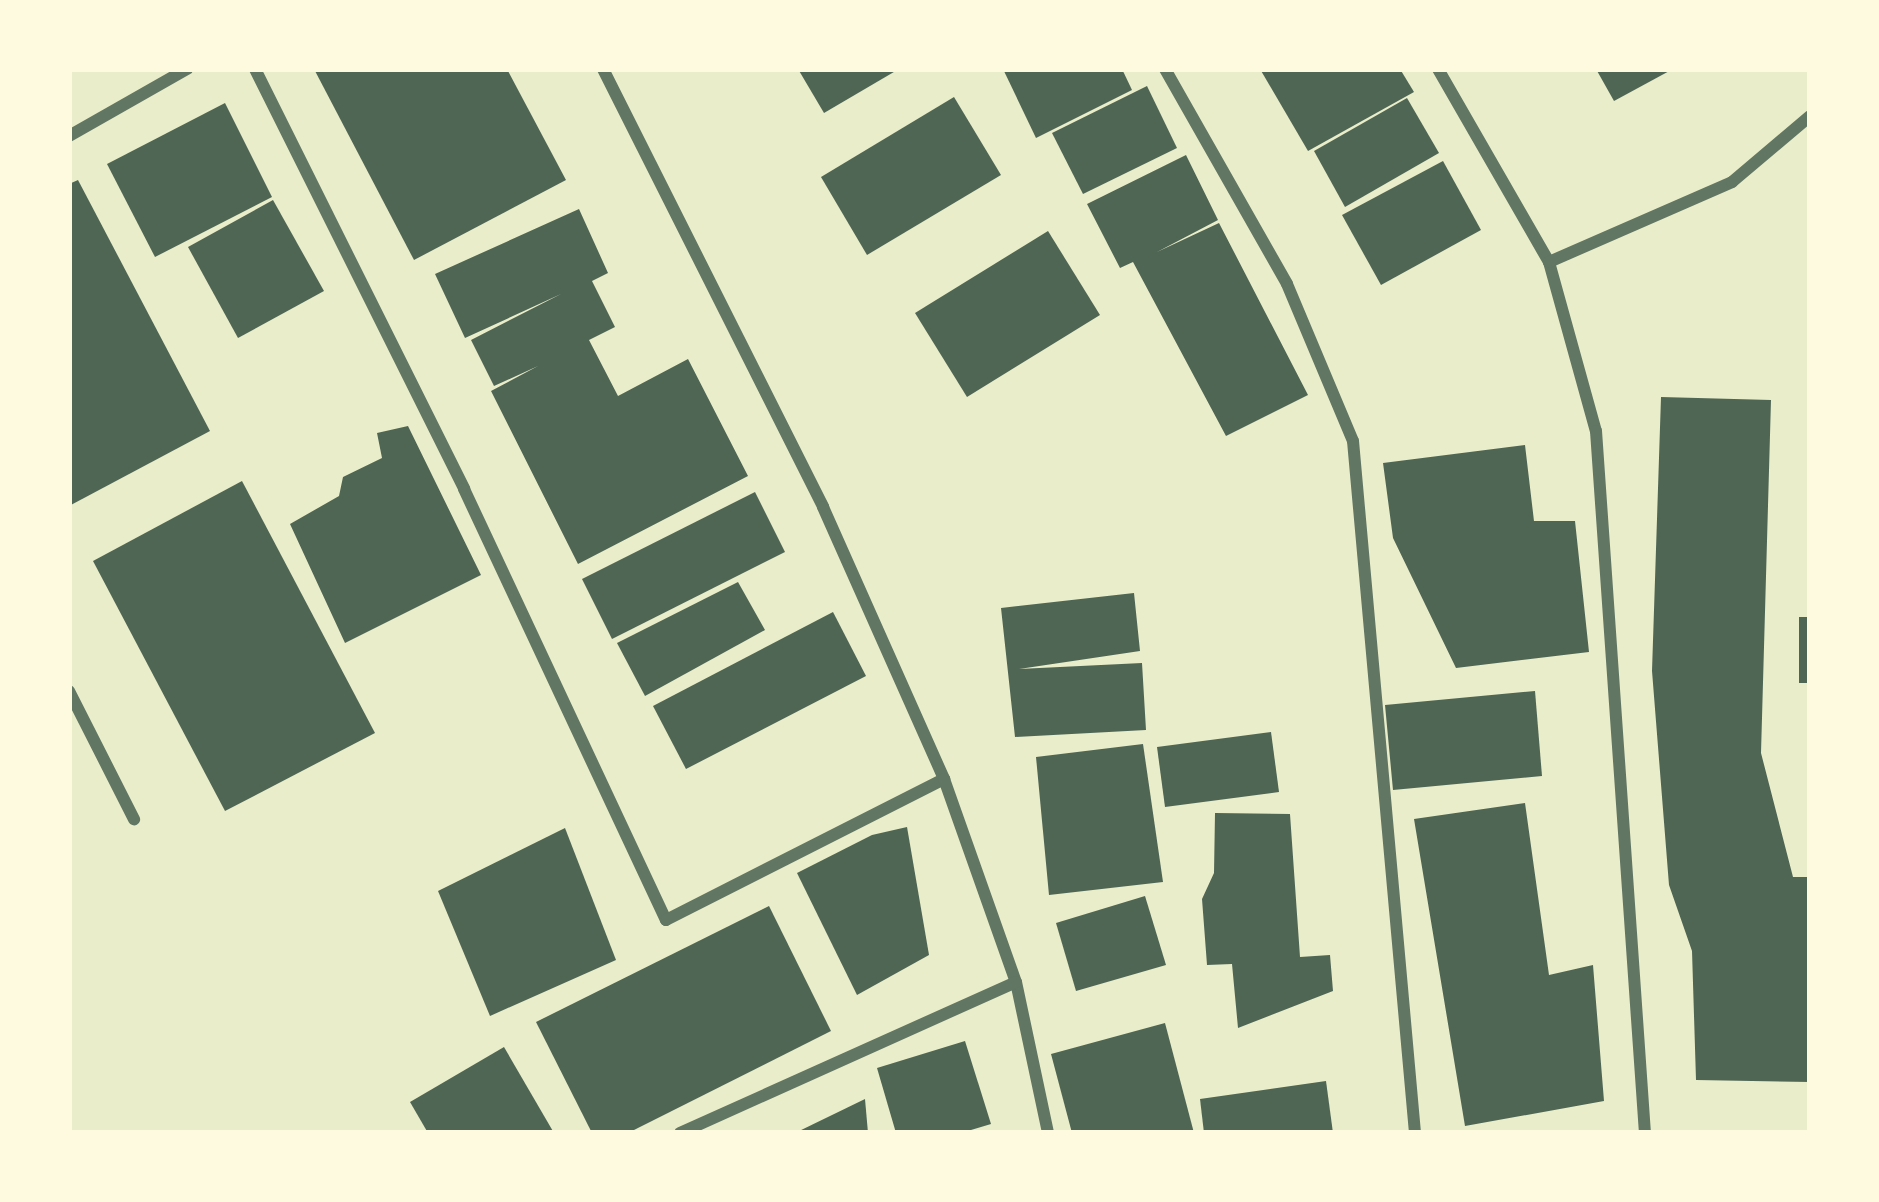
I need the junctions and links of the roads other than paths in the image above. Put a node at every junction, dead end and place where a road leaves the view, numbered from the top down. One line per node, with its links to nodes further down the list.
1 (188, 69): 7 (street)
2 (255, 69): 10 (street)
3 (603, 69): 10 (street)
4 (1165, 69): 15 (street)
5 (1438, 69): 8 (street)
6 (1810, 116): 8 (street)
7 (69, 136)
8 (1549, 262): 16 (street)
9 (69, 691): 11 (street)
10 (944, 779): 12 (street)
11 (134, 819)
12 (1016, 982): 13 (street); 14 (street)
13 (680, 1133)
14 (1048, 1133)
15 (1415, 1133)
16 (1645, 1133)

